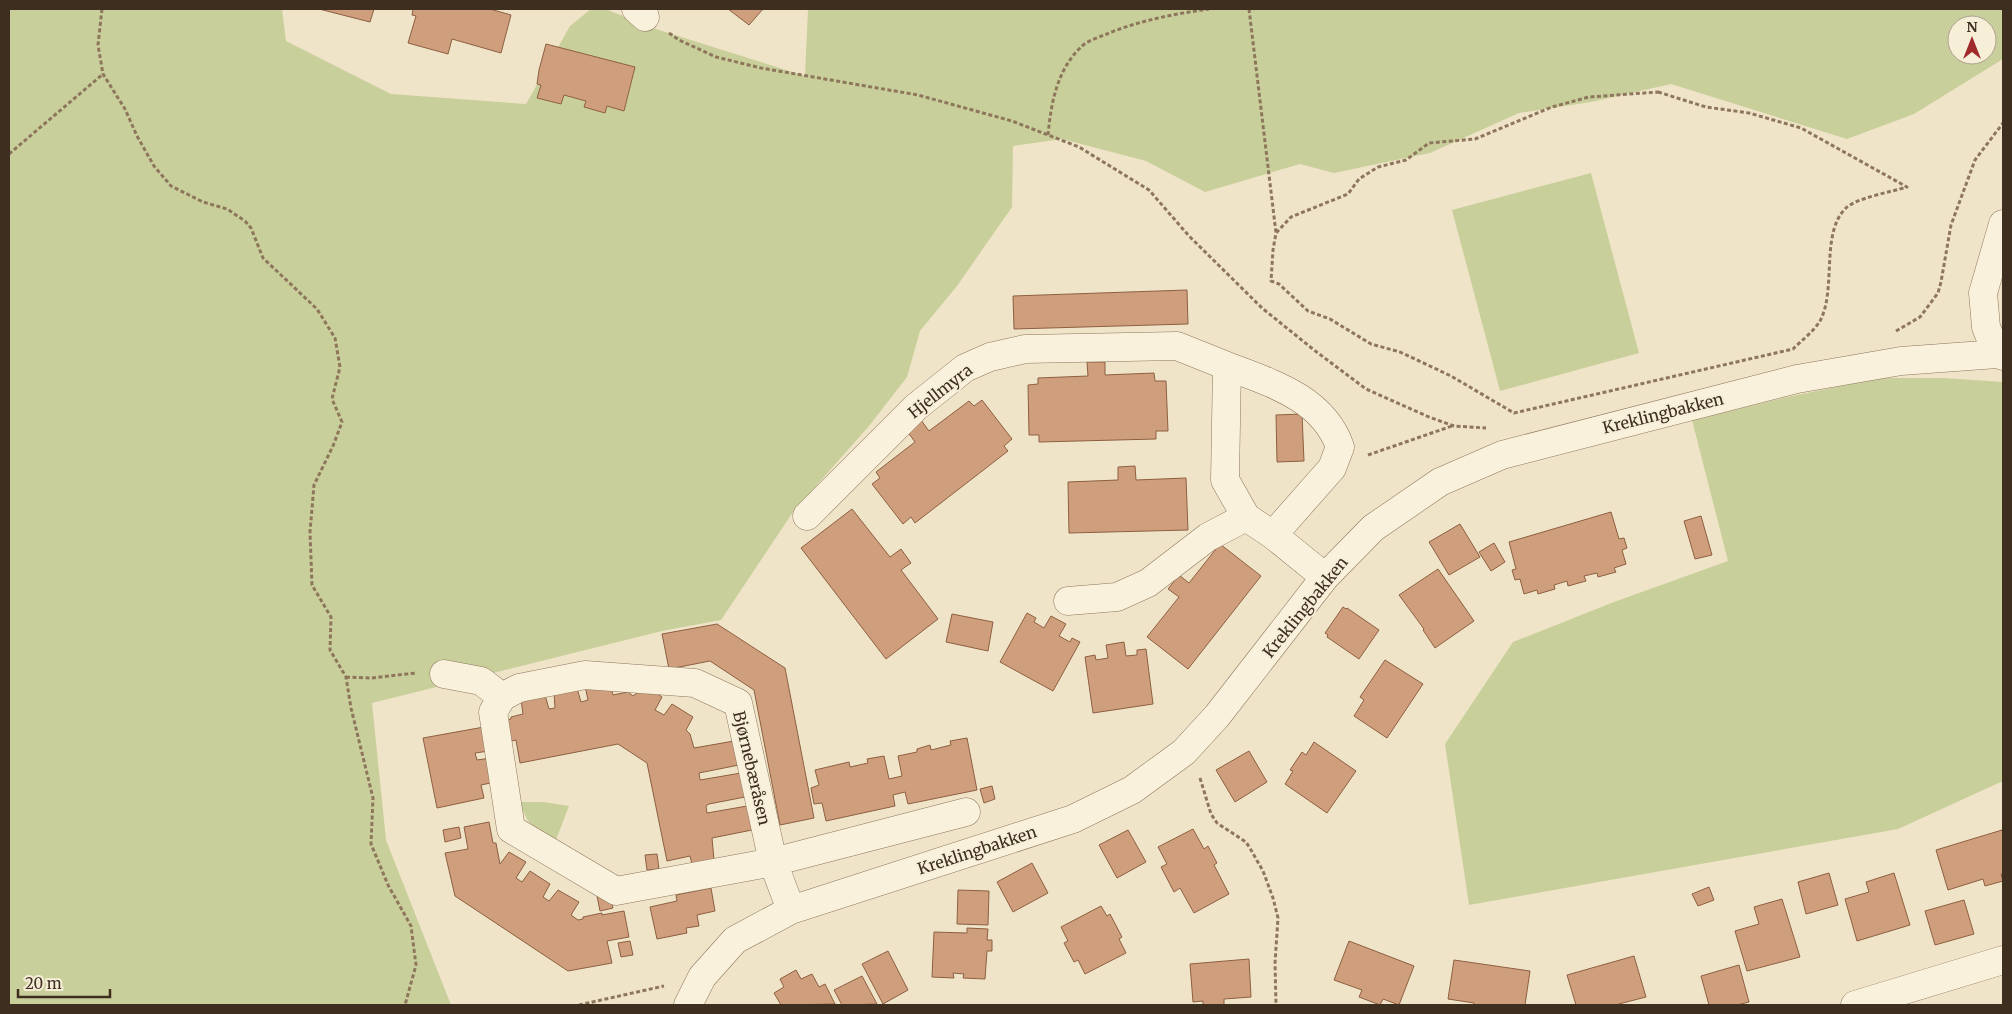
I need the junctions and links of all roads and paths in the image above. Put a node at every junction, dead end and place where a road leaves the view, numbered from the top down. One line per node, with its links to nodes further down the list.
1 (102, 9): 5 (path)
2 (1209, 9): 7 (path)
3 (1249, 9): 10 (path)
4 (640, 13): 7 (path)
5 (103, 74): 8 (path); 28 (path)
6 (2003, 123): 11 (path)
7 (1048, 135): 19 (path)
8 (9, 154)
9 (2003, 224): 14 (street)
10 (1276, 233): 13 (path); 17 (path)
11 (1895, 332)
12 (1802, 347): 13 (path)
13 (1793, 349): 16 (path); 17 (path)
14 (2000, 355): 25 (street, Kreklingbakken)
15 (1227, 366): 21 (street, Hjellmyra); 22 (street, Hjellmyra); 23 (street)
16 (1641, 389)
17 (1514, 413): 18 (path)
18 (1518, 422)
19 (1454, 426): 20 (path); 21 (path)
20 (1494, 426)
21 (1332, 468): 24 (street, Hjellmyra)
22 (807, 516)
23 (1246, 517): 24 (street); 26 (street)
24 (1273, 535): 25 (street)
25 (1325, 577): 30 (street, Kreklingbakken)
26 (1068, 601)
27 (444, 674): 28 (path); 29 (street)
28 (346, 677): 36 (path)
29 (502, 697): 32 (street, Bjørnebæråsen); 32 (street)
30 (1184, 752): 33 (street, Kreklingbakken); 39 (path)
31 (966, 812): 32 (street)
32 (773, 862): 33 (street, Bjørnebæråsen)
33 (791, 910): 35 (street, Kreklingbakken)
34 (2003, 960): 40 (street)
35 (702, 977): 37 (path); 38 (street, Kreklingbakken)
36 (405, 1005)
37 (579, 1005)
38 (688, 1005)
39 (1276, 1005)
40 (1854, 1005)

